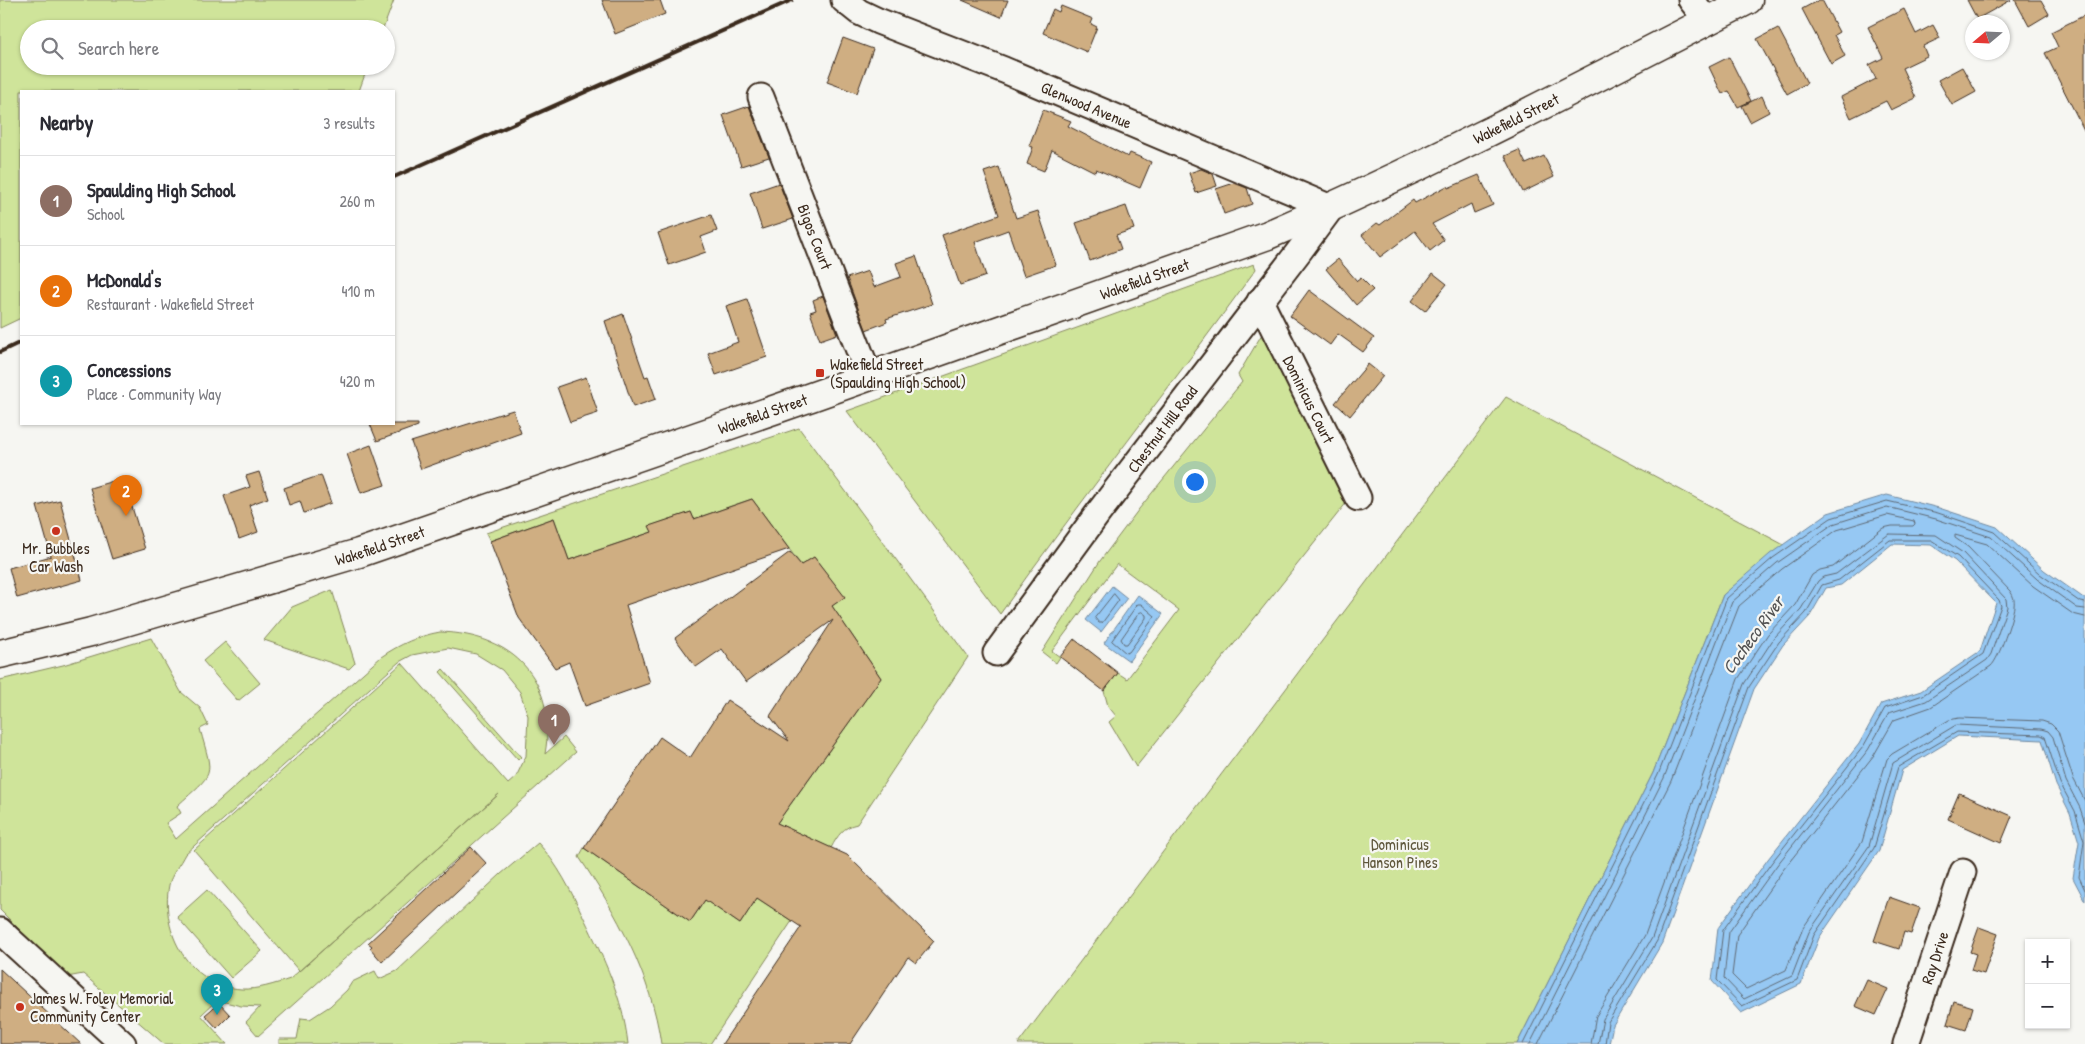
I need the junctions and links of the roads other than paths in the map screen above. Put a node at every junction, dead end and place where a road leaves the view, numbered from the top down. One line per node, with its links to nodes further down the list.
1 (844, 0): 6 (street, Glenwood Avenue)
2 (1691, 0): 4 (street)
3 (1748, 0): 4 (main road, Wakefield Street)
4 (1708, 21): 6 (main road, Wakefield Street)
5 (761, 97): 8 (street, Bigos Court)
6 (1331, 208): 7 (street, Chestnut Hill Road); 8 (main road, Wakefield Street)
7 (1260, 301): 9 (street, Dominicus Court); 10 (street, Chestnut Hill Road)
8 (869, 376): 11 (main road, Wakefield Street)
9 (1358, 498)
10 (996, 653)
11 (0, 654)
12 (1964, 872): 15 (street, Ray Drive)
13 (0, 931): 14 (street)
14 (123, 1044)
15 (1906, 1044)

